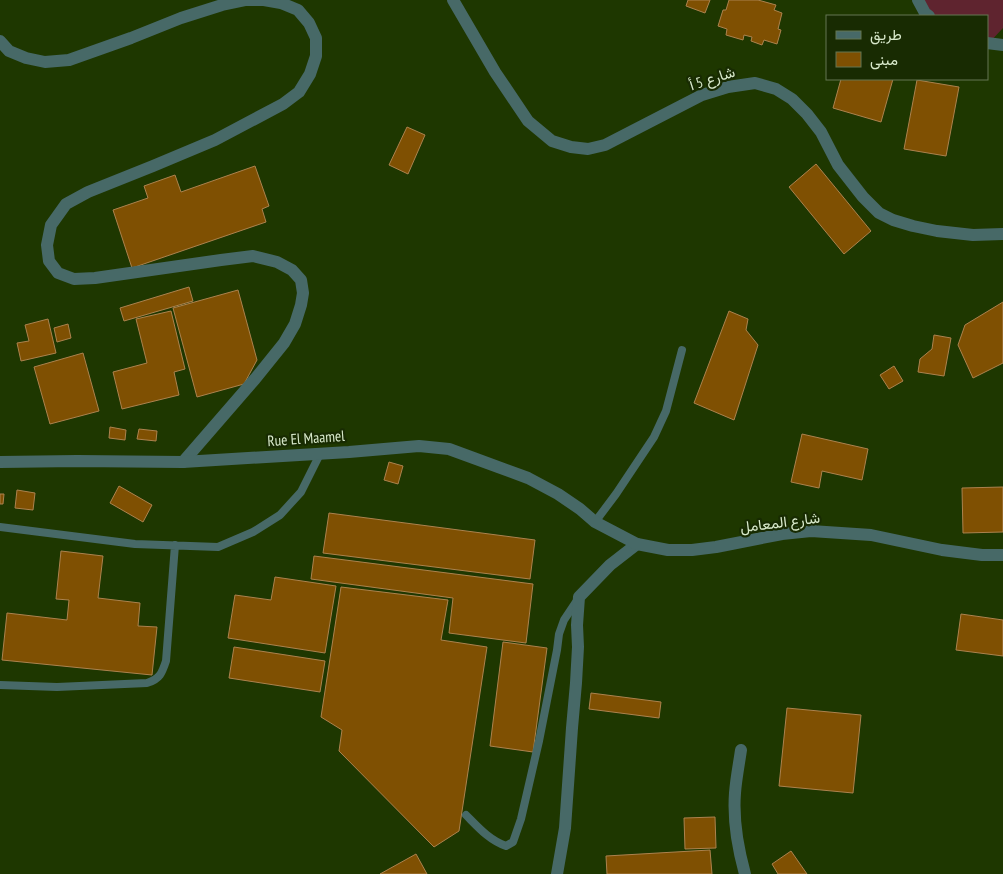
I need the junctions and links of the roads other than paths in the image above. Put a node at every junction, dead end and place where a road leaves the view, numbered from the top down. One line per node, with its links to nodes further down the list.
1 (453, 0): 8 (street, شارع 5 أ)
2 (918, 0): 4 (street)
3 (282, 2): 5 (street); 12 (street)
4 (928, 15)
5 (0, 41)
6 (988, 42): 7 (street)
7 (1003, 45)
8 (1003, 234)
9 (682, 350): 13 (lane)
10 (320, 454): 12 (street, Rue El Maamel); 13 (street, Rue El Maamel); 16 (lane)
11 (0, 462): 12 (street, Rue El Maamel)
12 (183, 462)
13 (595, 522): 15 (street, شارع المعامل)
14 (0, 527): 16 (lane)
15 (637, 544): 17 (street, شارع المعامل); 18 (street)
16 (175, 545): 19 (lane)
17 (1003, 555)
18 (579, 597): 21 (lane); 22 (street)
19 (0, 685)
20 (741, 750): 23 (street)
21 (466, 815)
22 (558, 874)
23 (745, 874)

